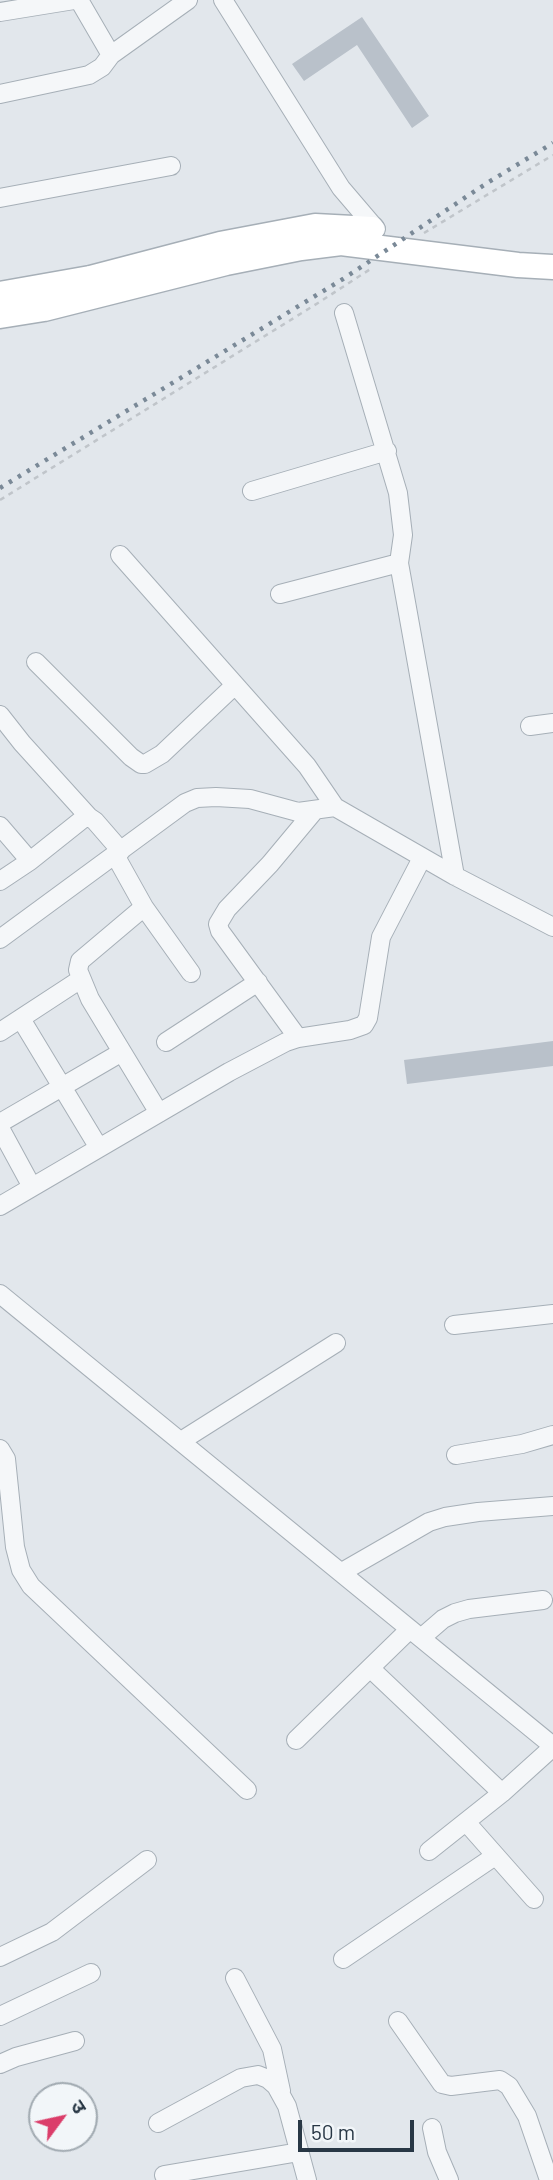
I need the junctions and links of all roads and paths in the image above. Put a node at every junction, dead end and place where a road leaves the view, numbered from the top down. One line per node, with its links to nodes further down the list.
1 (77, 0): 4 (street); 5 (street)
2 (188, 0): 5 (street)
3 (223, 0): 10 (street)
4 (0, 12)
5 (111, 55): 6 (street)
6 (0, 94)
7 (553, 155): 11 (path)
8 (171, 166): 9 (street)
9 (0, 198)
10 (376, 229): 11 (main road); 14 (main road)
11 (407, 244): 12 (main road); 13 (main road); 16 (main road); 19 (path)
12 (553, 251)
13 (553, 267)
14 (0, 294)
15 (344, 313): 17 (street)
16 (0, 316)
17 (387, 451): 18 (street); 21 (street)
18 (252, 491)
19 (0, 500)
20 (120, 555): 24 (street)
21 (399, 563): 22 (street); 35 (street)
22 (280, 594)
23 (36, 662): 24 (street)
24 (235, 685): 28 (street)
25 (0, 715): 30 (street)
26 (553, 723): 27 (street)
27 (530, 726)
28 (335, 807): 29 (street); 33 (street)
29 (315, 810): 32 (street); 42 (street)
30 (89, 817): 32 (street); 34 (street)
31 (0, 826): 34 (street)
32 (118, 853): 37 (street); 39 (street)
33 (422, 858): 35 (street); 45 (street)
34 (30, 861): 36 (street)
35 (455, 876): 38 (street)
36 (0, 881)
37 (144, 907): 40 (street); 41 (street)
38 (553, 927)
39 (0, 939)
40 (191, 973)
41 (81, 979): 43 (street); 47 (street)
42 (258, 982): 45 (street); 46 (street)
43 (21, 1019): 44 (street); 48 (street)
44 (0, 1032)
45 (298, 1038): 49 (street)
46 (166, 1042)
47 (122, 1052): 48 (street); 49 (street)
48 (63, 1086): 50 (street); 52 (street)
49 (159, 1113): 52 (street)
50 (0, 1123)
51 (0, 1128): 53 (street)
52 (99, 1148): 53 (street)
53 (32, 1187): 54 (street)
54 (0, 1206)
55 (0, 1294): 60 (street)
56 (553, 1314): 57 (street)
57 (454, 1325)
58 (336, 1343): 60 (street)
59 (553, 1435): 62 (street)
60 (181, 1441): 64 (street)
61 (0, 1449): 70 (street)
62 (456, 1455)
63 (553, 1506): 64 (street)
64 (342, 1572): 66 (street)
65 (543, 1600): 66 (street)
66 (415, 1633): 67 (street); 69 (street)
67 (370, 1668): 68 (street); 71 (street)
68 (296, 1740)
69 (553, 1746): 71 (street)
70 (247, 1790)
71 (502, 1793): 72 (street)
72 (466, 1822): 73 (street); 74 (street)
73 (429, 1851)
74 (495, 1856): 76 (street); 78 (street)
75 (147, 1860): 77 (street)
76 (534, 1899)
77 (0, 1957)
78 (343, 1959)
79 (91, 1973): 81 (street)
80 (235, 1979): 85 (street)
81 (0, 2016)
82 (398, 2021): 92 (street)
83 (75, 2040): 84 (street)
84 (0, 2064)
85 (282, 2095): 86 (street); 88 (street)
86 (158, 2123)
87 (432, 2128): 91 (street)
88 (299, 2152): 89 (street); 90 (street)
89 (164, 2175)
90 (307, 2180)
91 (449, 2180)
92 (550, 2180)

